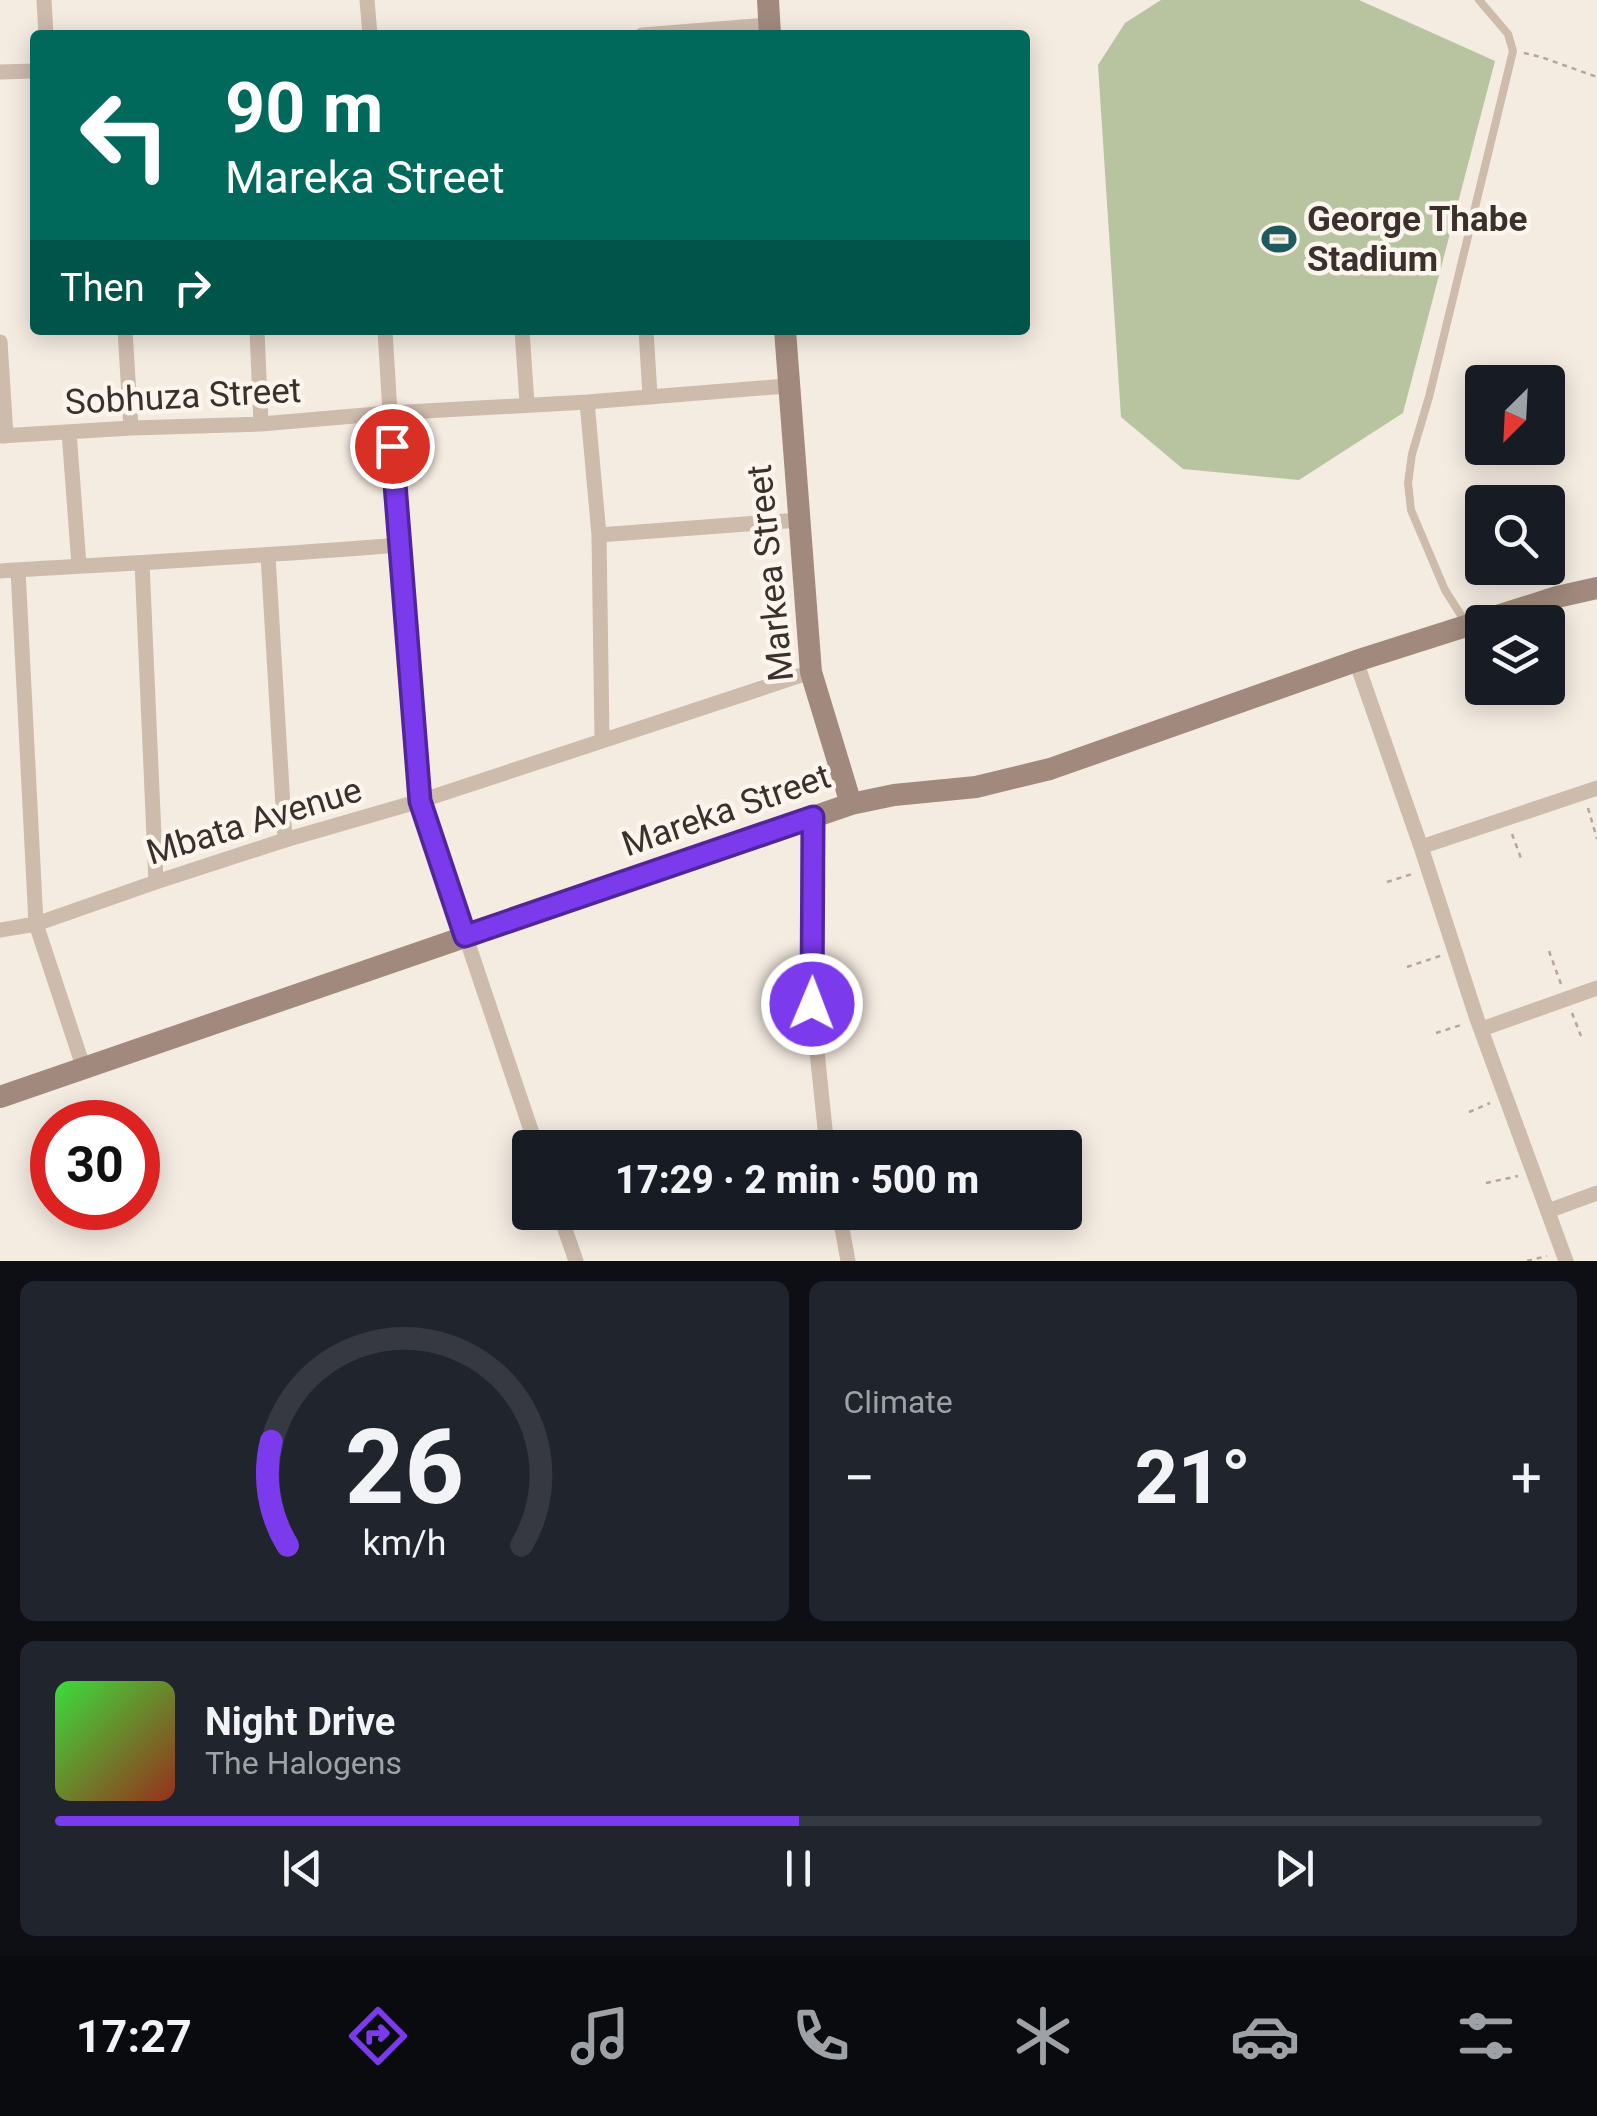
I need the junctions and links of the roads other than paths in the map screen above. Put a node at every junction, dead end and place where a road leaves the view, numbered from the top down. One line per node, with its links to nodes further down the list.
1 (44, 0): 5 (street)
2 (367, 0): 6 (street)
3 (768, 0): 7 (main road)
4 (1479, 0): 36 (lane)
5 (46, 30)
6 (370, 30)
7 (769, 30)
8 (30, 71): 9 (street)
9 (0, 72)
10 (125, 335): 23 (street)
11 (257, 335): 22 (street)
12 (385, 335): 21 (street)
13 (522, 335): 20 (street)
14 (646, 335): 18 (street)
15 (785, 335): 17 (main road, Markea Street)
16 (0, 342): 25 (street)
17 (788, 386): 18 (street, Sobhuza Street); 26 (main road, Markea Street)
18 (650, 396): 19 (street, Sobhuza Street)
19 (587, 402): 20 (street, Sobhuza Street); 27 (street)
20 (527, 404): 21 (street, Sobhuza Street)
21 (389, 413): 22 (street, Sobhuza Street); 28 (street)
22 (261, 424): 23 (street, Sobhuza Street)
23 (131, 428): 24 (street, Sobhuza Street)
24 (69, 432): 25 (street, Sobhuza Street); 31 (street)
25 (3, 436)
26 (800, 520): 27 (street); 39 (main road, Markea Street)
27 (599, 534): 40 (street)
28 (398, 544): 29 (street); 42 (street)
29 (268, 556): 30 (street); 45 (street)
30 (142, 563): 31 (street); 47 (street)
31 (79, 565): 32 (street)
32 (18, 570): 33 (street); 48 (street)
33 (0, 572)
34 (1597, 588): 35 (main road, Mareka Street)
35 (1532, 605)
36 (1465, 621)
37 (1465, 627): 38 (main road, Mareka Street)
38 (1356, 662): 43 (main road, Mareka Street); 46 (street)
39 (811, 672): 40 (street, Mbata Avenue); 43 (main road, Markea Street)
40 (602, 739): 42 (street, Mbata Avenue)
41 (1590, 790): 46 (street)
42 (420, 801): 45 (street, Mbata Avenue); 50 (street)
43 (850, 804): 44 (main road, Mareka Street)
44 (813, 817): 50 (main road, Mareka Street); 56 (street)
45 (285, 840): 47 (street, Mbata Avenue)
46 (1421, 847): 52 (street)
47 (156, 882): 48 (street, Mbata Avenue)
48 (36, 924): 49 (street, Mbata Avenue); 53 (street)
49 (0, 930)
50 (465, 936): 53 (main road, Mareka Street); 55 (street)
51 (1597, 988): 52 (street)
52 (1480, 1024): 58 (street)
53 (84, 1070): 54 (main road, Mareka Street)
54 (0, 1097)
55 (531, 1130)
56 (825, 1130)
57 (1597, 1193): 58 (street)
58 (1548, 1211): 61 (street)
59 (565, 1230): 62 (street)
60 (843, 1230): 63 (street)
61 (1564, 1256)
62 (576, 1261)
63 (848, 1261)

